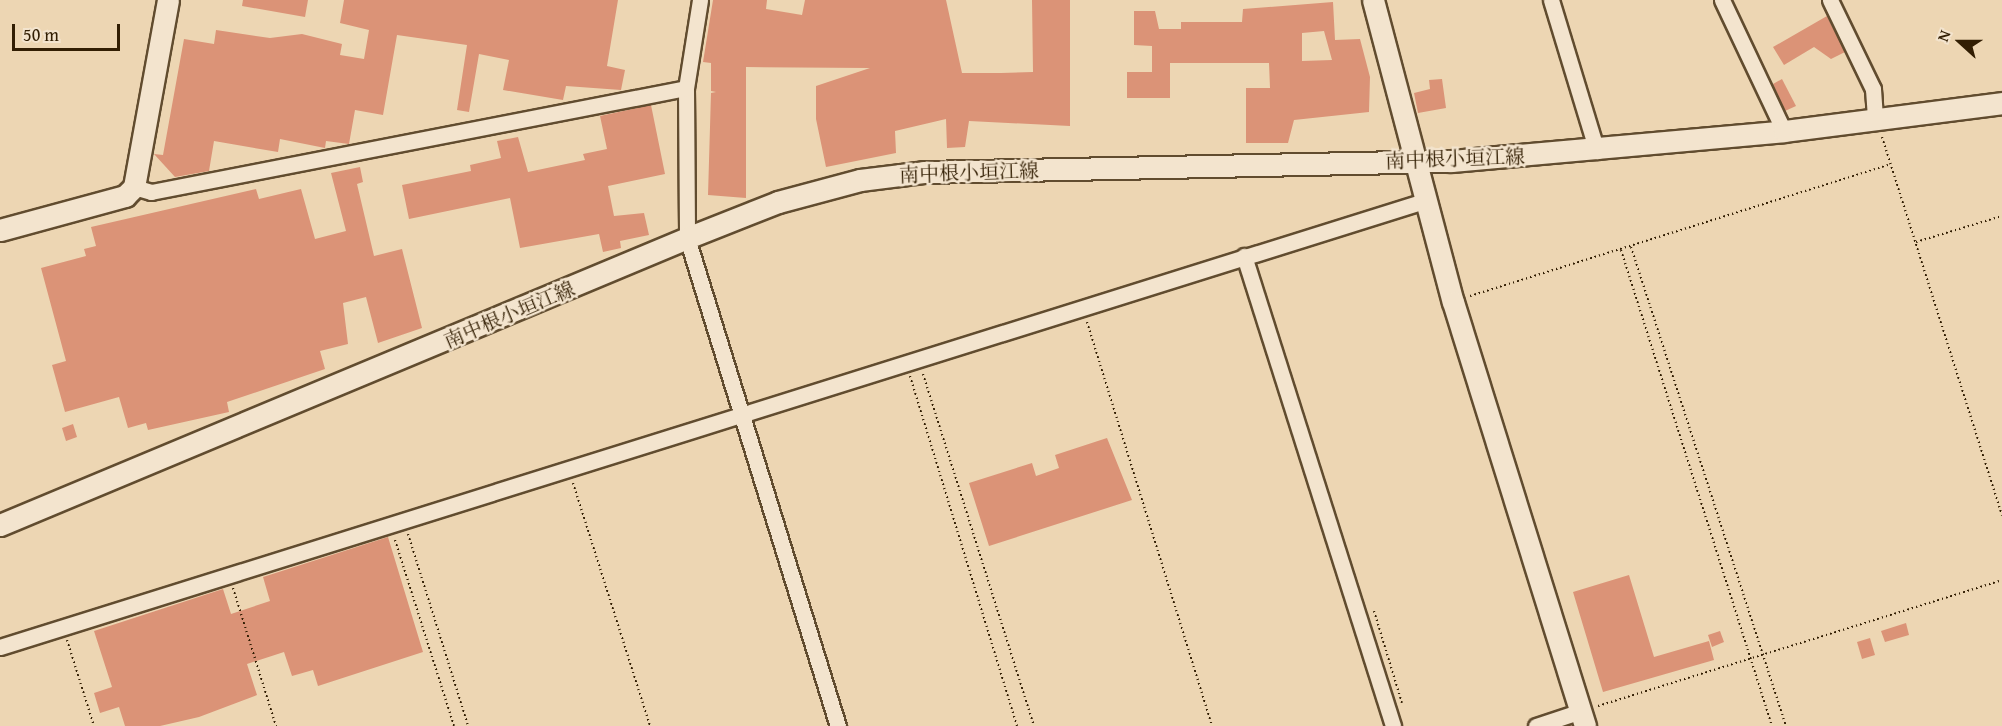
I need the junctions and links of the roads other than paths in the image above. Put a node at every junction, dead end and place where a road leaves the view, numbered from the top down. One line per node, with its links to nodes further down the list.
1 (168, 0): 13 (main road)
2 (700, 0): 7 (street)
3 (1373, 0): 12 (main road)
4 (1551, 0): 11 (street)
5 (1722, 0): 10 (street)
6 (1830, 0): 9 (street)
7 (686, 88): 13 (street); 16 (street)
8 (2002, 103): 9 (main road, 南中根小垣江線)
9 (1875, 117): 10 (main road, 南中根小垣江線)
10 (1784, 131): 11 (main road, 南中根小垣江線)
11 (1597, 151): 12 (main road, 南中根小垣江線)
12 (1412, 161): 14 (main road); 16 (main road, 南中根小垣江線)
13 (134, 187): 15 (main road)
14 (1424, 201): 17 (street); 21 (main road)
15 (0, 230)
16 (687, 238): 18 (street); 19 (main road, 南中根小垣江線)
17 (1244, 256): 18 (street); 23 (street)
18 (740, 415): 20 (street); 22 (street)
19 (0, 525)
20 (0, 647)
21 (1583, 719): 24 (street)
22 (838, 726)
23 (1393, 726)
24 (1536, 726)

